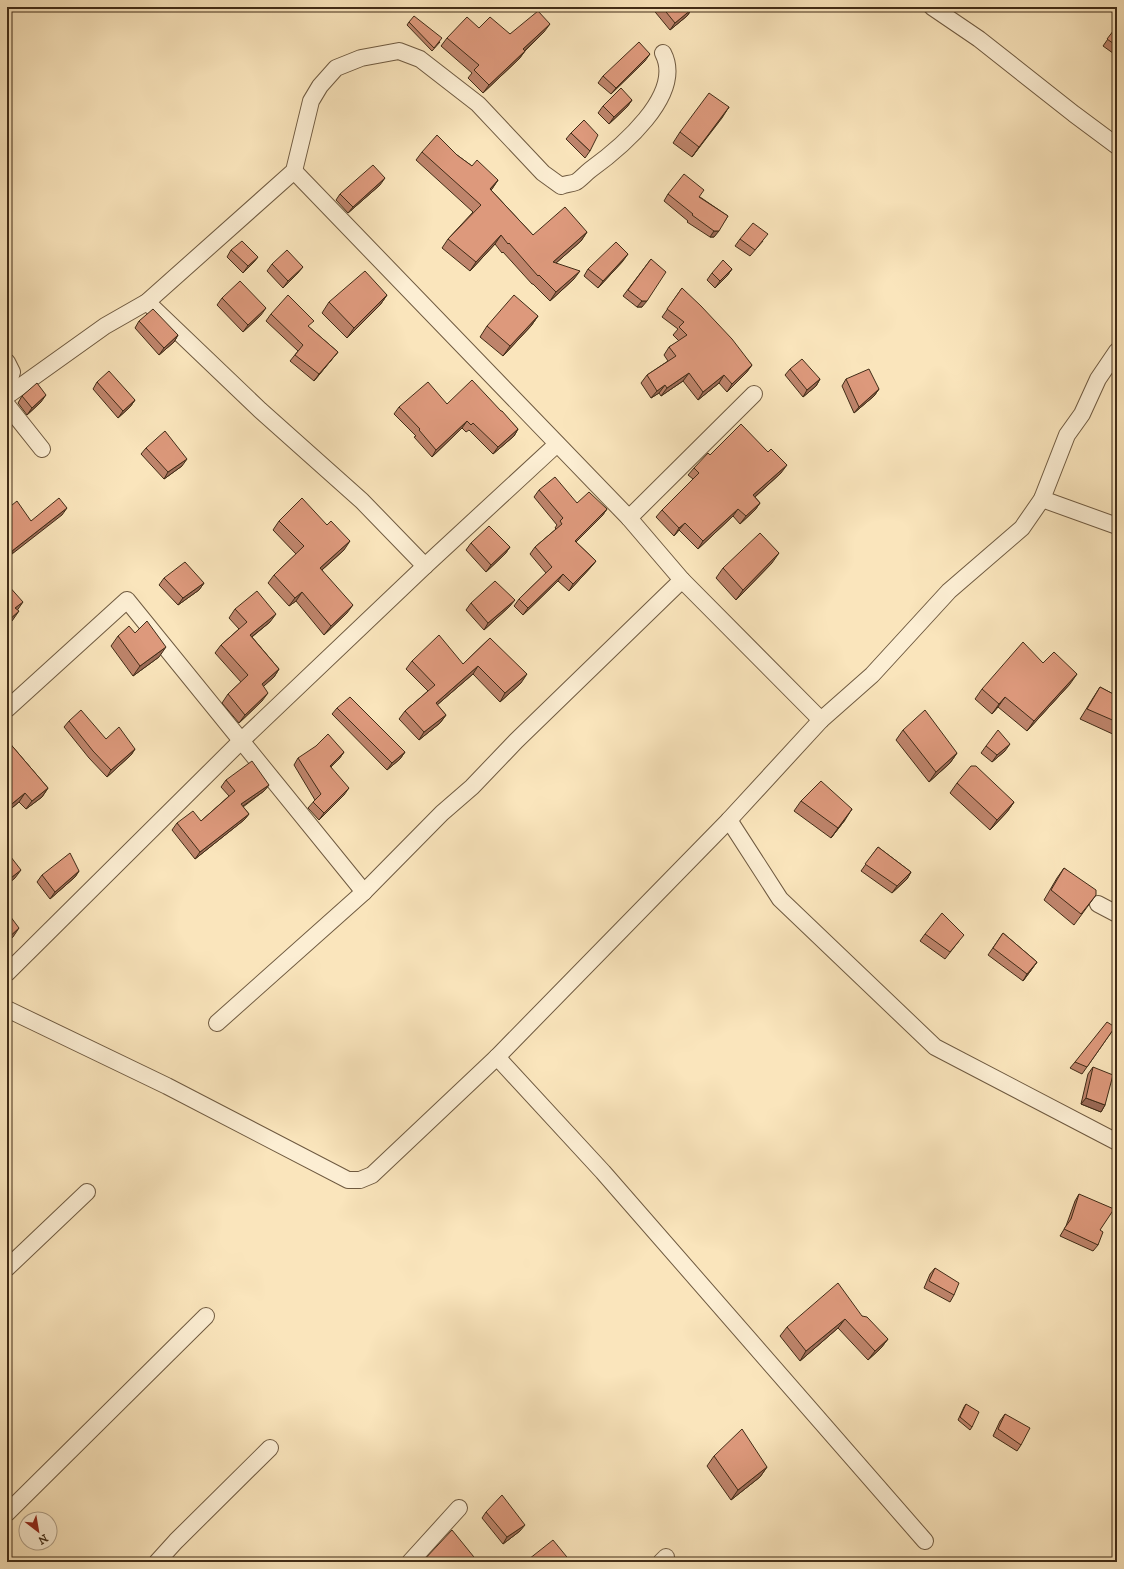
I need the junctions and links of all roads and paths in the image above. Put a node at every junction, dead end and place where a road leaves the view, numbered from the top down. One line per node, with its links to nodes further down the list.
1 (932, 7): 3 (street)
2 (663, 53): 4 (street)
3 (1117, 146)
4 (294, 171): 5 (street); 12 (street)
5 (147, 302): 10 (street); 17 (street)
6 (1117, 351): 14 (street)
7 (7, 362): 8 (street)
8 (7, 389)
9 (754, 394): 15 (street)
10 (7, 396)
11 (7, 405): 13 (street)
12 (557, 444): 15 (street); 17 (street)
13 (42, 449)
14 (1042, 499): 16 (street); 20 (street)
15 (629, 518): 18 (street)
16 (1117, 526)
17 (425, 566): 21 (street)
18 (682, 580): 20 (street); 23 (street)
19 (7, 709): 21 (street)
20 (821, 720): 22 (street)
21 (241, 741): 23 (street); 26 (street)
22 (729, 820): 29 (street); 30 (street)
23 (364, 892): 28 (street)
24 (1098, 904): 25 (street)
25 (1117, 914)
26 (7, 973)
27 (7, 1009): 29 (street)
28 (217, 1023)
29 (497, 1057): 37 (street)
30 (1117, 1142)
31 (87, 1192): 32 (street)
32 (7, 1268)
33 (206, 1316): 36 (street)
34 (270, 1448): 38 (street)
35 (459, 1508): 39 (street)
36 (7, 1513)
37 (925, 1542)
38 (157, 1562)
39 (410, 1562)

